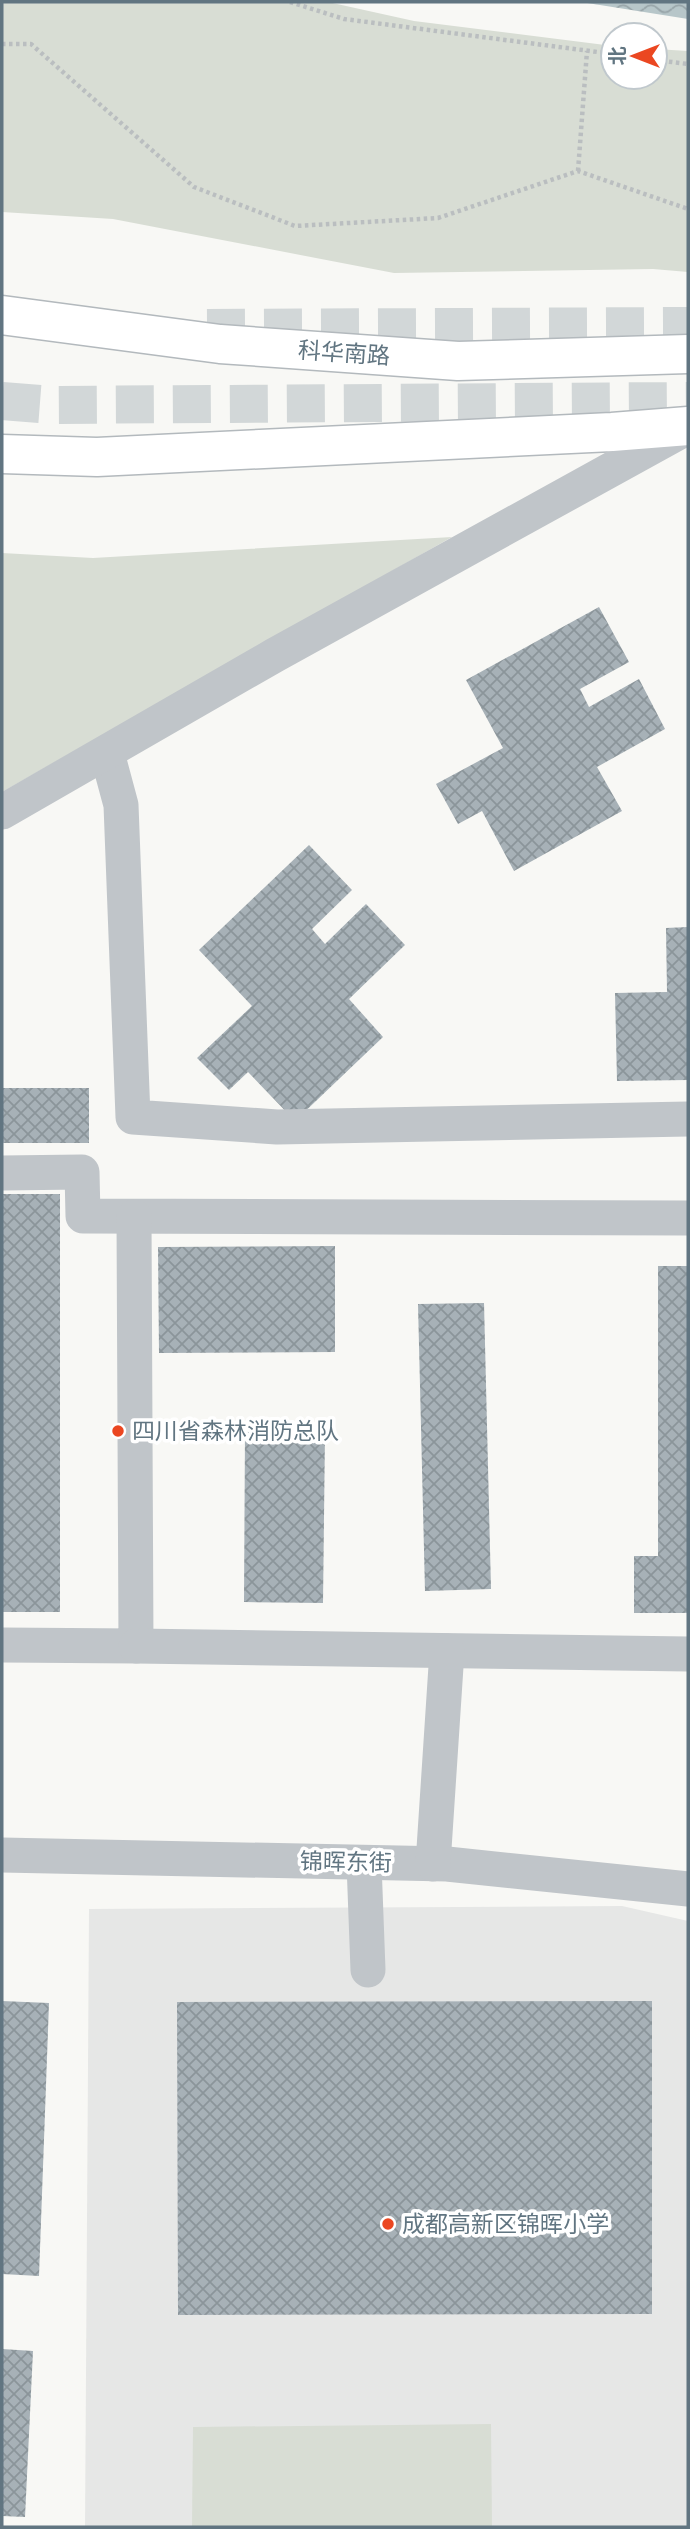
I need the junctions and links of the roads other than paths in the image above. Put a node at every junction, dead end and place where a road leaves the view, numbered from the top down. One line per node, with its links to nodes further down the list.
1 (2, 315): 2 (main road, 科华南路)
2 (688, 354)
3 (688, 427): 4 (main road); 5 (street)
4 (2, 454)
5 (107, 753): 6 (street); 7 (street)
6 (2, 812)
7 (688, 1119)
8 (2, 1173): 9 (street)
9 (134, 1217): 10 (street); 12 (street)
10 (688, 1219)
11 (2, 1645): 12 (street)
12 (136, 1646): 13 (street)
13 (447, 1651): 14 (street); 17 (street)
14 (688, 1654)
15 (2, 1855): 16 (street, 锦晖东街)
16 (364, 1863): 17 (street, 锦晖东街); 19 (street)
17 (433, 1864): 18 (street, 锦晖东街)
18 (688, 1889)
19 (368, 1970)

